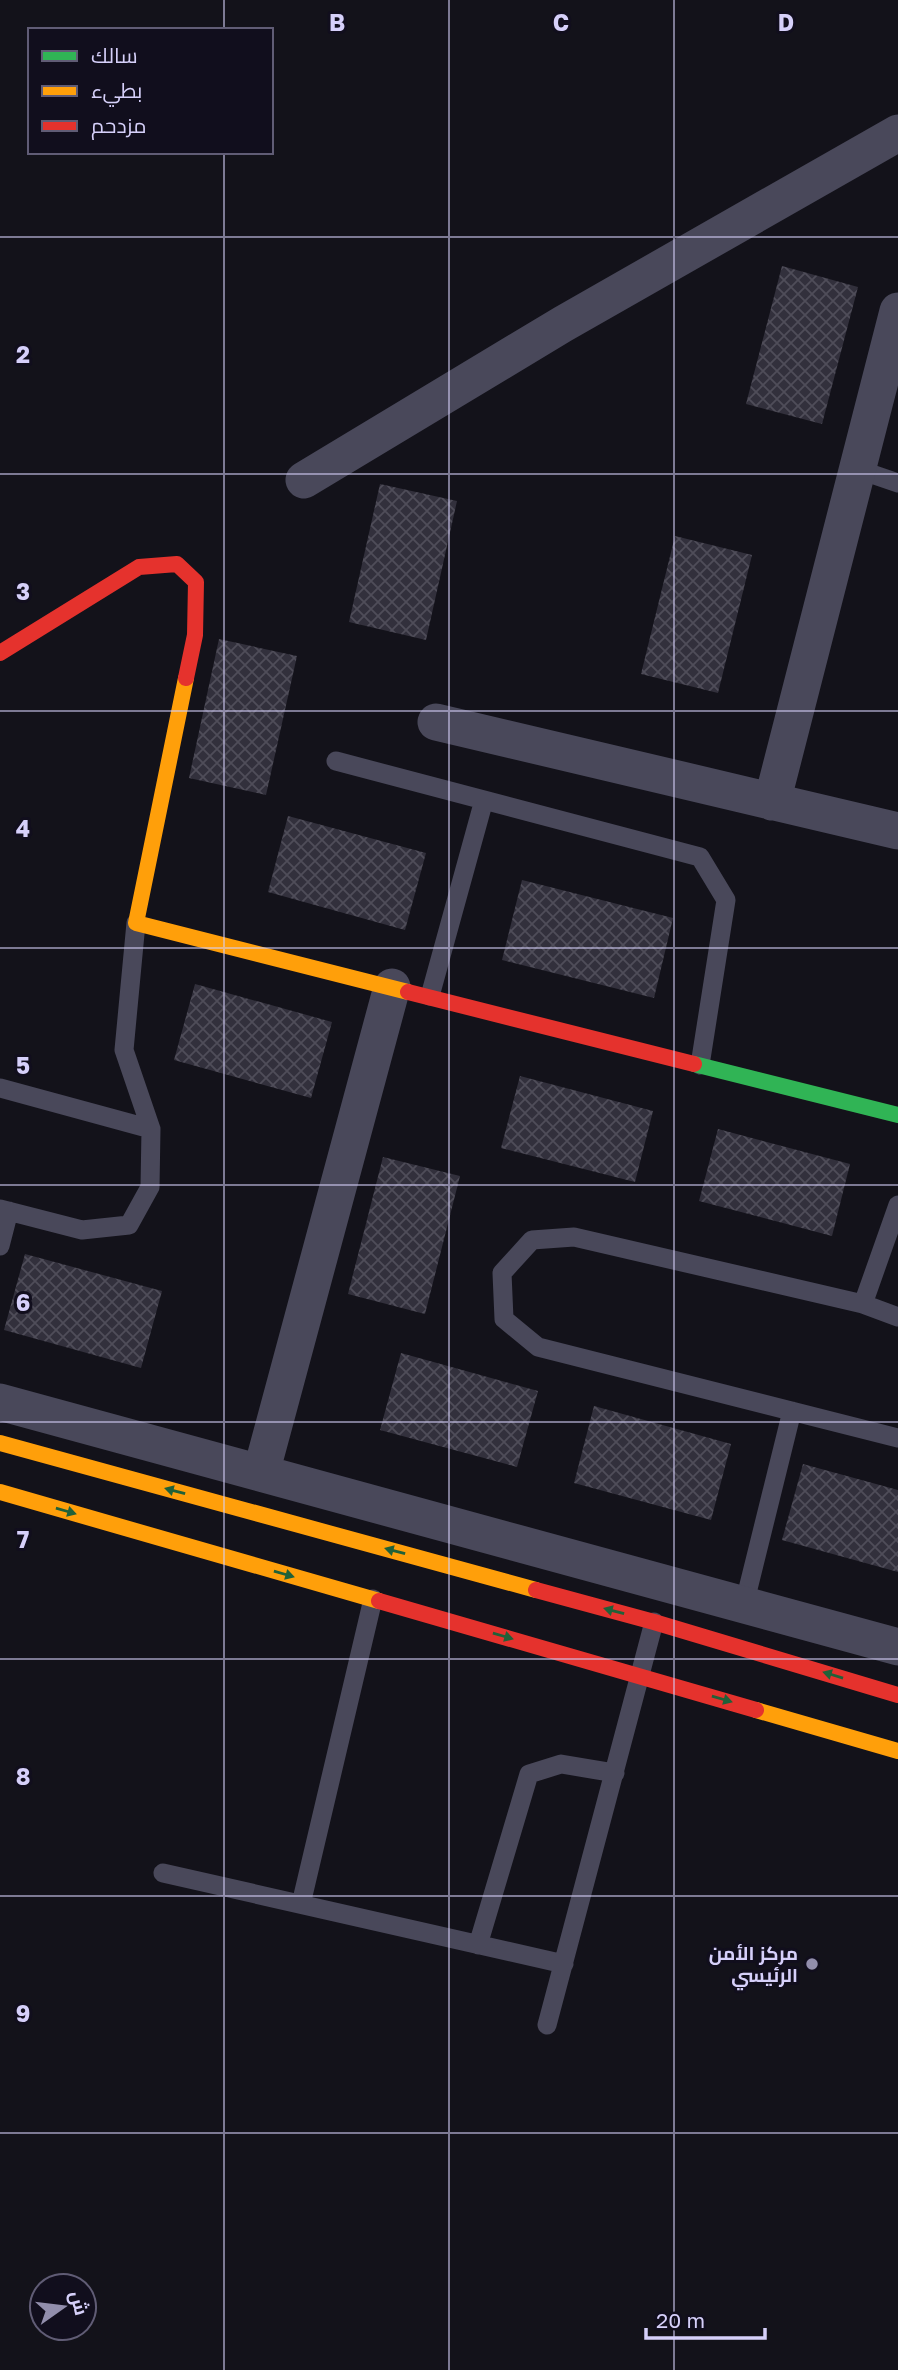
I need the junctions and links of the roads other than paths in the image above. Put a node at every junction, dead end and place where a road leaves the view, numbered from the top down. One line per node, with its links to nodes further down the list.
1 (898, 133): 4 (street)
2 (898, 311): 3 (street)
3 (857, 470): 5 (lane); 10 (street)
4 (304, 480)
5 (898, 483)
6 (0, 653): 12 (street)
7 (436, 722): 10 (street)
8 (336, 761): 9 (lane)
9 (484, 800): 14 (lane); 15 (lane)
10 (772, 802): 11 (street)
11 (898, 831)
12 (136, 923): 13 (street); 18 (lane)
13 (392, 987): 14 (street); 28 (street)
14 (429, 996): 15 (street)
15 (700, 1065): 17 (street)
16 (0, 1088): 18 (lane)
17 (898, 1115)
18 (151, 1129): 20 (lane)
19 (898, 1205): 22 (lane)
20 (5, 1210): 21 (lane)
21 (0, 1246)
22 (863, 1304): 23 (lane); 25 (lane)
23 (898, 1317)
24 (0, 1402): 28 (street)
25 (792, 1411): 26 (lane); 31 (lane)
26 (898, 1437)
27 (0, 1443): 32 (street, one-way to 27)
28 (261, 1473): 31 (street)
29 (0, 1492): 30 (street, one-way to 30)
30 (373, 1599): 34 (street, one-way to 34); 39 (lane)
31 (744, 1605): 33 (street)
32 (654, 1622): 34 (lane); 35 (street, one-way to 32)
33 (898, 1647)
34 (641, 1676): 36 (street, one-way to 36); 37 (lane)
35 (898, 1695)
36 (898, 1751)
37 (615, 1773): 40 (lane); 41 (lane)
38 (163, 1873): 39 (lane)
39 (301, 1904): 40 (lane)
40 (478, 1945): 41 (lane)
41 (564, 1964): 42 (lane)
42 (547, 2025)

